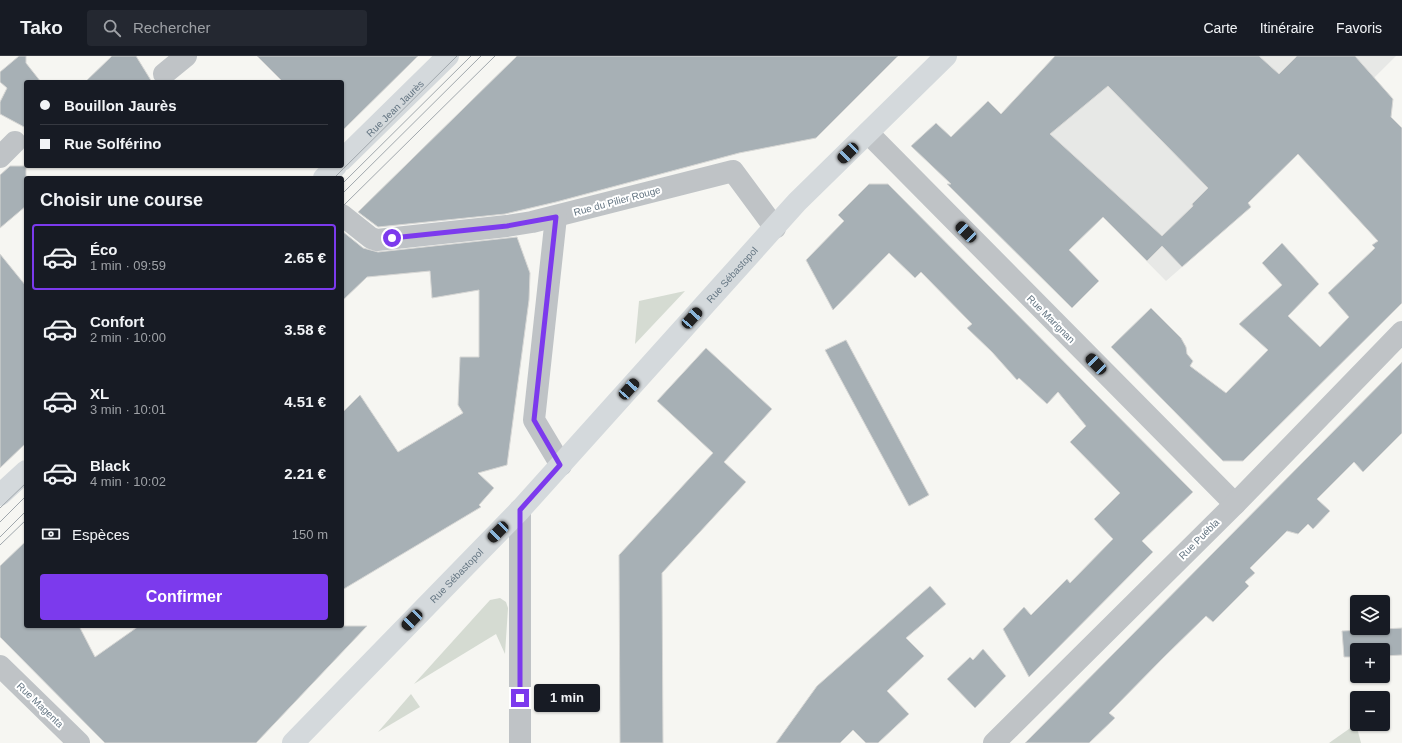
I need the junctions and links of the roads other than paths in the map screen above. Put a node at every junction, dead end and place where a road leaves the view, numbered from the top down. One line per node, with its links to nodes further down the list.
1 (186, 56): 4 (street)
2 (448, 56): 6 (main road, Rue Jean Jaurès)
3 (946, 56): 5 (main road, Rue Sébastopol)
4 (164, 74)
5 (868, 133): 11 (main road, Rue Sébastopol); 16 (street, Rue Marignan)
6 (344, 158)
7 (334, 168): 8 (main road)
8 (326, 176)
9 (344, 217): 10 (street, Rue du Pilier Rouge)
10 (556, 217): 11 (street, Rue du Pilier Rouge); 13 (street)
11 (775, 228): 13 (main road, Rue Sébastopol)
12 (1402, 332): 16 (street, Rue Puébla)
13 (560, 465): 17 (main road, Rue Sébastopol)
14 (24, 473): 15 (main road)
15 (0, 495)
16 (1234, 504): 22 (street, Rue Puébla)
17 (520, 510): 20 (main road, Rue Sébastopol); 21 (street)
18 (0, 666): 19 (street, Rue Magenta)
19 (79, 743)
20 (293, 743)
21 (520, 743)
22 (994, 743)

